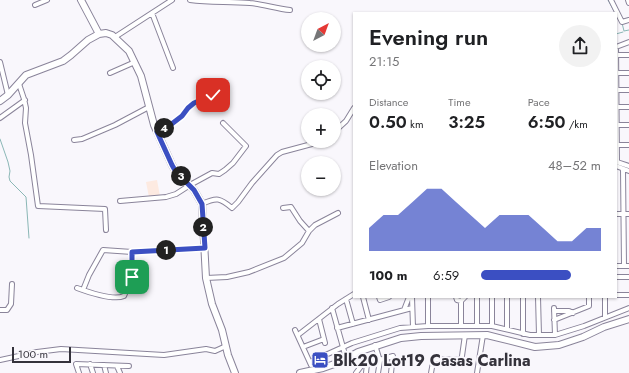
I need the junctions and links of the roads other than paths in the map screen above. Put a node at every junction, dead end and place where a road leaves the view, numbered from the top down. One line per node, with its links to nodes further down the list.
1 (47, 0): 8 (street)
2 (83, 0): 14 (street)
3 (172, 0): 11 (street)
4 (190, 0): 9 (street)
5 (610, 0): 10 (street)
6 (628, 0): 7 (street)
7 (629, 3)
8 (35, 5)
9 (290, 10)
10 (617, 12)
11 (152, 13): 15 (street); 22 (street)
12 (617, 13): 13 (street)
13 (629, 20)
14 (99, 34): 15 (street); 26 (street)
15 (115, 37): 21 (street)
16 (629, 42): 17 (street)
17 (617, 47)
18 (617, 55): 19 (street)
19 (629, 55)
20 (0, 62): 30 (street)
21 (135, 62): 25 (street); 33 (street)
22 (172, 68)
23 (617, 73): 24 (street)
24 (629, 73)
25 (110, 74)
26 (19, 84): 30 (street); 31 (street)
27 (223, 90): 42 (street)
28 (617, 90): 29 (street)
29 (629, 90)
30 (8, 95): 32 (street)
31 (25, 100): 37 (street); 60 (street)
32 (0, 101)
33 (149, 107): 42 (street); 43 (street)
34 (617, 107): 35 (street)
35 (629, 107)
36 (353, 110): 41 (street)
37 (0, 118)
38 (224, 123): 52 (street)
39 (617, 125): 40 (street)
40 (629, 125)
41 (341, 126)
42 (157, 132): 52 (street)
43 (74, 140)
44 (617, 145): 45 (street)
45 (629, 145)
46 (301, 147): 54 (street)
47 (617, 162): 49 (street)
48 (617, 166): 50 (street)
49 (629, 166)
50 (623, 169): 51 (street); 58 (street)
51 (629, 171)
52 (190, 185): 53 (street); 54 (street)
53 (120, 201)
54 (202, 204): 62 (street)
55 (283, 208): 61 (street)
56 (338, 213): 61 (street)
57 (617, 214): 58 (street)
58 (623, 214): 59 (street); 65 (street)
59 (629, 214)
60 (106, 230)
61 (309, 232): 69 (street)
62 (205, 248): 63 (street); 69 (street)
63 (132, 252): 72 (street); 72 (street)
64 (617, 266): 65 (street)
65 (624, 266): 66 (street)
66 (629, 266)
67 (617, 277): 68 (street)
68 (629, 277)
69 (206, 278): 120 (street)
70 (12, 284): 94 (street)
71 (77, 288): 72 (street)
72 (83, 290)
73 (353, 295): 89 (street)
74 (617, 295): 75 (street)
75 (629, 295)
76 (362, 298): 100 (street)
77 (410, 298): 95 (street)
78 (411, 298): 92 (street)
79 (428, 298): 104 (street)
80 (456, 298): 90 (street)
81 (464, 298): 90 (street)
82 (477, 298): 103 (street)
83 (492, 298): 106 (street)
84 (507, 298): 109 (street)
85 (523, 298): 111 (street)
86 (538, 298): 115 (street)
87 (589, 298): 96 (street)
88 (605, 298): 97 (street)
89 (346, 299): 91 (street); 102 (street)
90 (461, 301): 105 (street)
91 (332, 308): 98 (street); 108 (street)
92 (412, 308): 95 (street); 107 (street)
93 (629, 308): 97 (street)
94 (0, 310)
95 (404, 310): 100 (street)
96 (574, 313): 101 (street); 101 (street)
97 (605, 317): 116 (street)
98 (318, 319): 112 (street); 117 (street)
99 (629, 319): 114 (street)
100 (369, 320): 102 (street)
101 (554, 320): 116 (street)
102 (353, 324): 108 (street)
103 (477, 325): 105 (street); 106 (street)
104 (428, 326): 105 (street); 107 (street)
105 (461, 326)
106 (492, 326): 109 (street)
107 (413, 327): 122 (street)
108 (337, 328): 122 (street)
109 (507, 329): 111 (street)
110 (295, 330): 112 (street)
111 (523, 334): 115 (street)
112 (298, 335): 121 (street)
113 (466, 335): 114 (street); 119 (street); 141 (street)
114 (483, 335): 142 (street)
115 (539, 335): 116 (street)
116 (555, 335)
117 (324, 338): 118 (street); 121 (street)
118 (325, 344)
119 (375, 345): 123 (street); 125 (street)
120 (226, 346): 124 (street); 135 (street)
121 (303, 347): 122 (street)
122 (343, 348): 123 (street)
123 (346, 358): 136 (street)
124 (0, 360)
125 (380, 360): 127 (street); 139 (street); 140 (street)
126 (90, 364): 128 (street); 131 (street); 132 (street)
127 (367, 364): 137 (street); 138 (street)
128 (104, 365): 129 (street); 133 (street)
129 (117, 366): 130 (street); 134 (street)
130 (129, 366)
131 (79, 373)
132 (93, 373)
133 (106, 373)
134 (120, 373)
135 (236, 373)
136 (300, 373)
137 (356, 373)
138 (366, 373)
139 (378, 373)
140 (391, 373)
141 (431, 373)
142 (477, 373)

